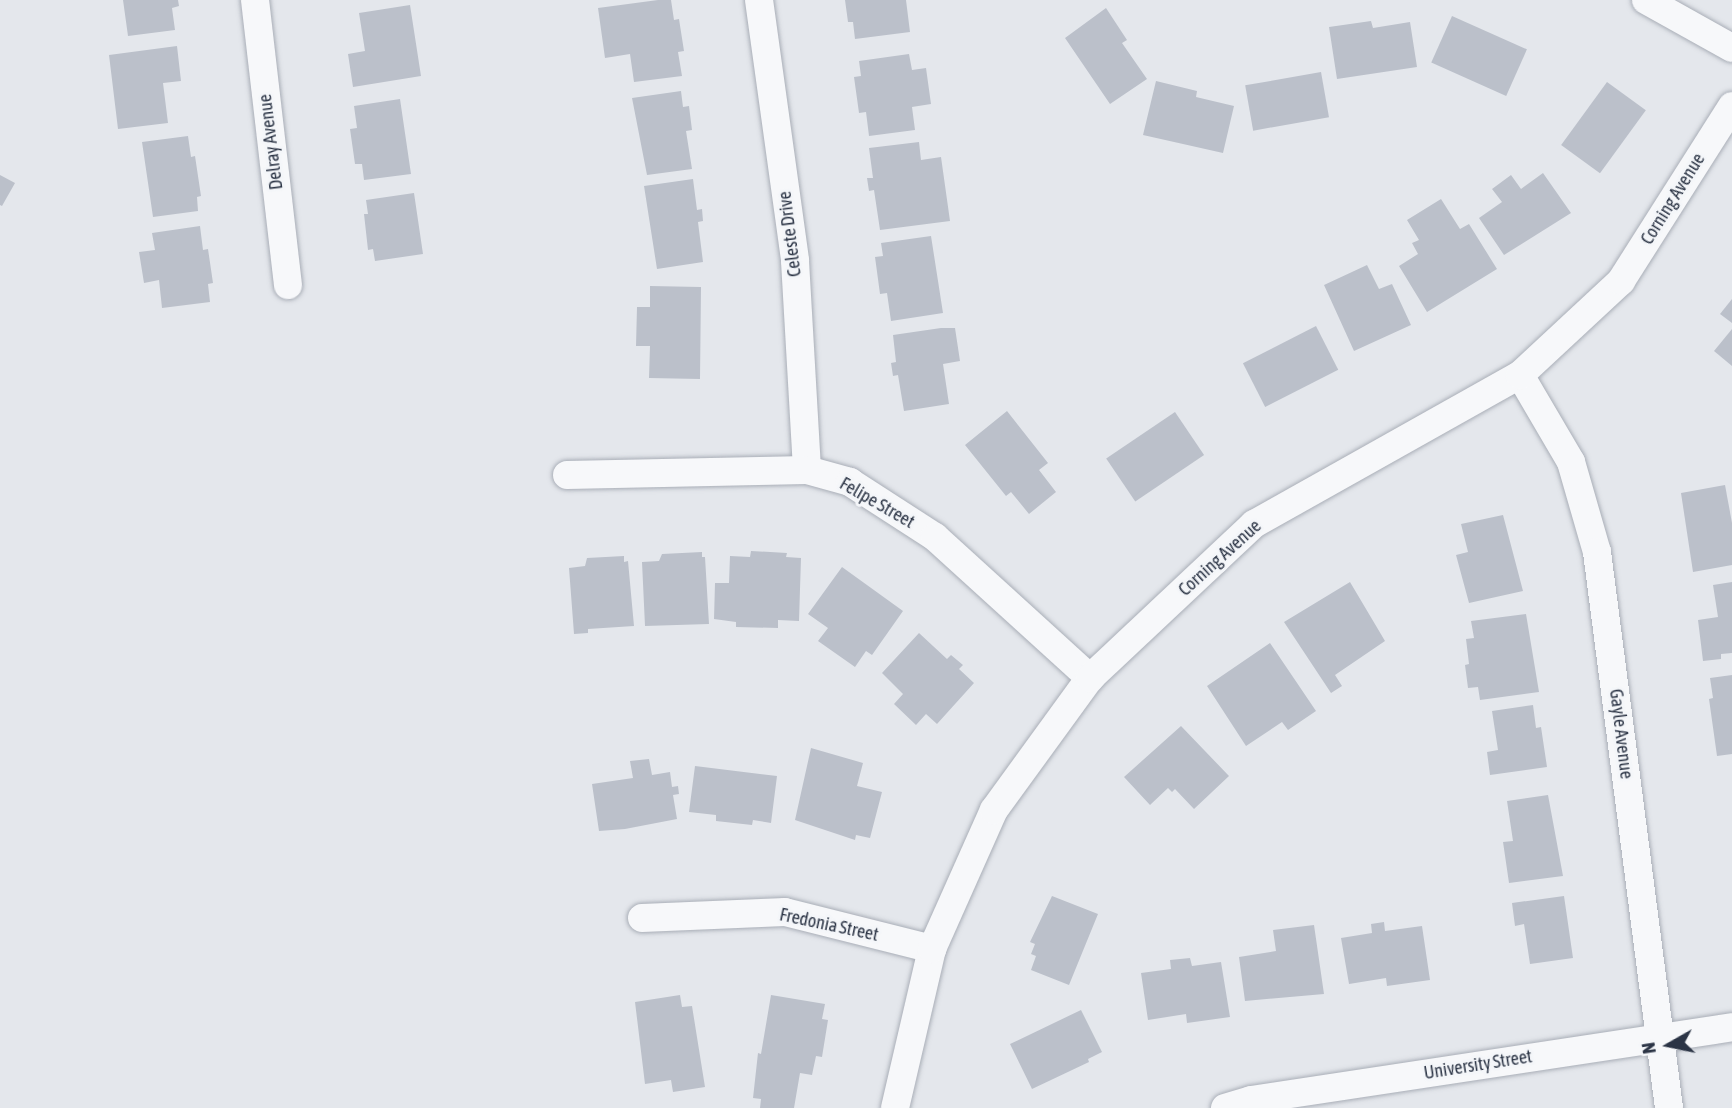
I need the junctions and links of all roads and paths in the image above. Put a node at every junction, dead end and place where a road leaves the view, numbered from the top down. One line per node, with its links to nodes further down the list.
1 (254, 0): 6 (street, Delray Avenue)
2 (760, 0): 8 (street, Celeste Drive)
3 (1646, 0): 4 (street)
4 (1732, 48)
5 (1732, 106): 7 (street, Corning Avenue)
6 (288, 285)
7 (1520, 375): 10 (street, Corning Avenue); 14 (street, Gayle Avenue)
8 (807, 470): 9 (street, Felipe Street); 10 (street, Felipe Street)
9 (567, 475)
10 (1090, 678): 12 (street, Corning Avenue)
11 (642, 919): 12 (street, Fredonia Street)
12 (932, 949): 15 (street, Corning Avenue)
13 (1732, 1027): 14 (street, University Street)
14 (1660, 1037): 16 (street, University Street); 17 (street, Gayle Avenue)
15 (895, 1108)
16 (1225, 1108)
17 (1669, 1108)

